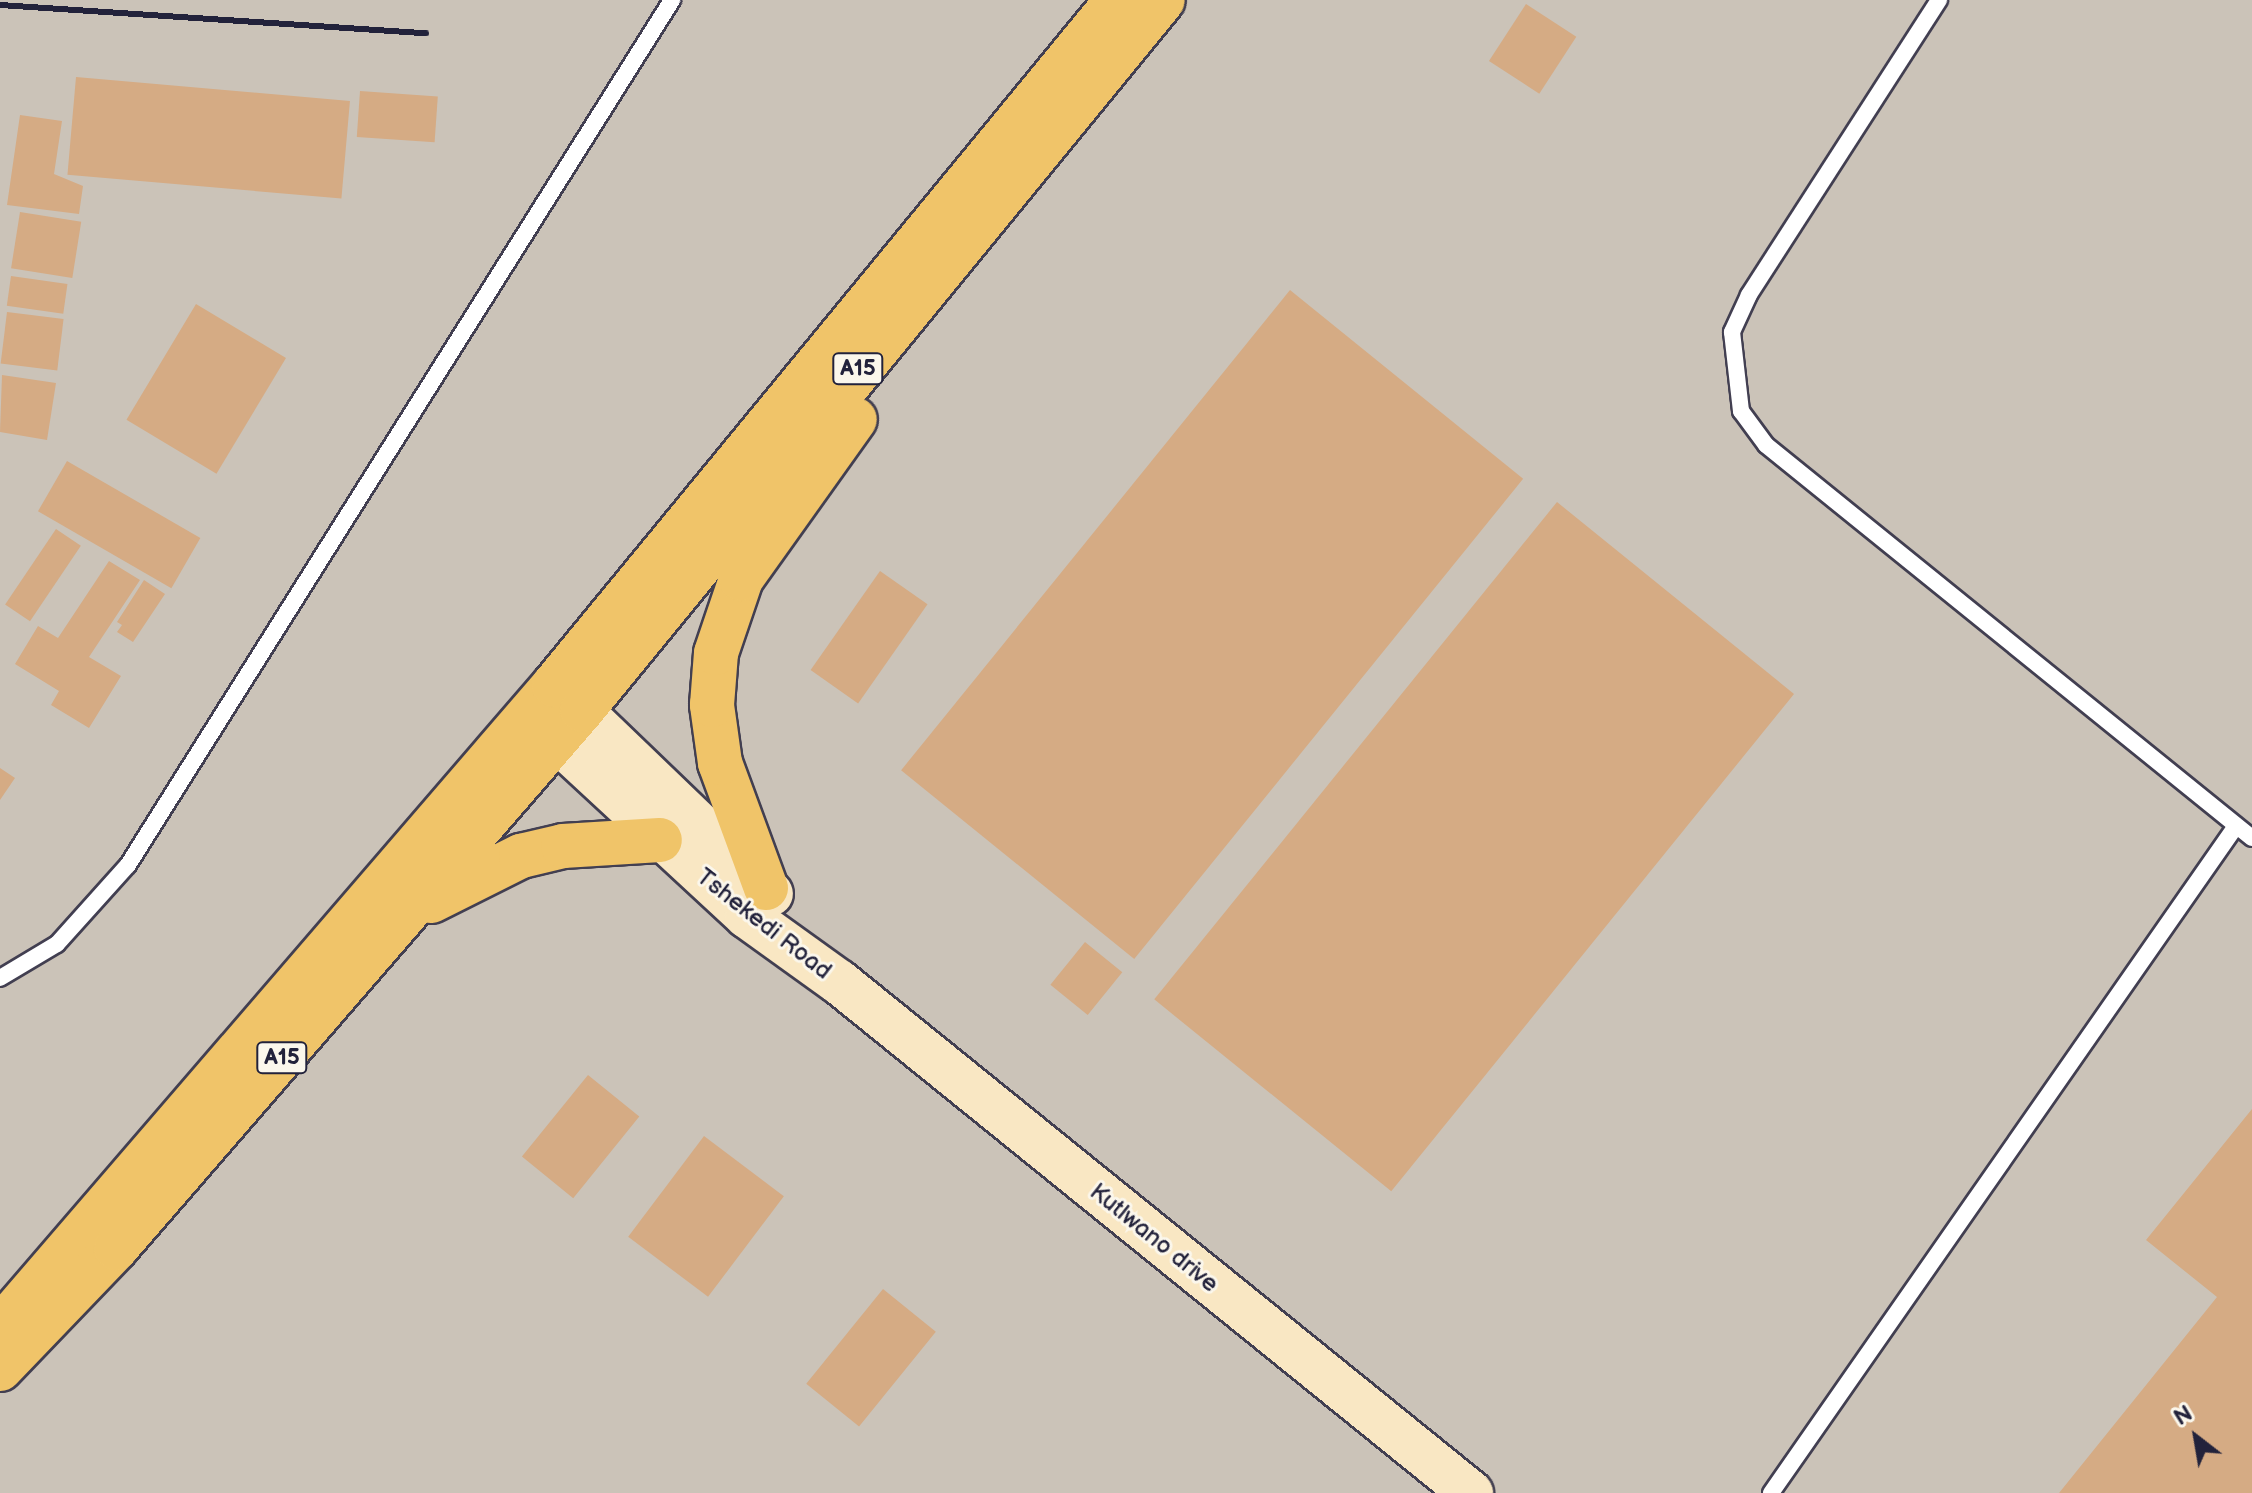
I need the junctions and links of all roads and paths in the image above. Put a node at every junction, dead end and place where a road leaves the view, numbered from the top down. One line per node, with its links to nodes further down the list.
1 (672, 0): 12 (lane)
2 (1117, 0): 6 (main road, A15)
3 (1163, 0): 5 (main road, A15)
4 (1939, 0): 7 (lane)
5 (984, 214): 6 (main road, A15); 10 (main road)
6 (555, 712): 9 (street, Tshekedi Road); 10 (street, Tshekedi Road); 11 (main road, A15); 14 (main road, A15)
7 (2236, 826): 8 (lane); 17 (lane)
8 (2252, 838)
9 (660, 840): 11 (main road); 13 (street, Tshekedi Road)
10 (766, 888): 13 (street, Tshekedi Road)
11 (409, 913): 15 (main road, A15)
12 (0, 978)
13 (839, 982): 16 (street, Kutlwano drive)
14 (0, 1328)
15 (0, 1369)
16 (1471, 1493)
17 (1771, 1493)

